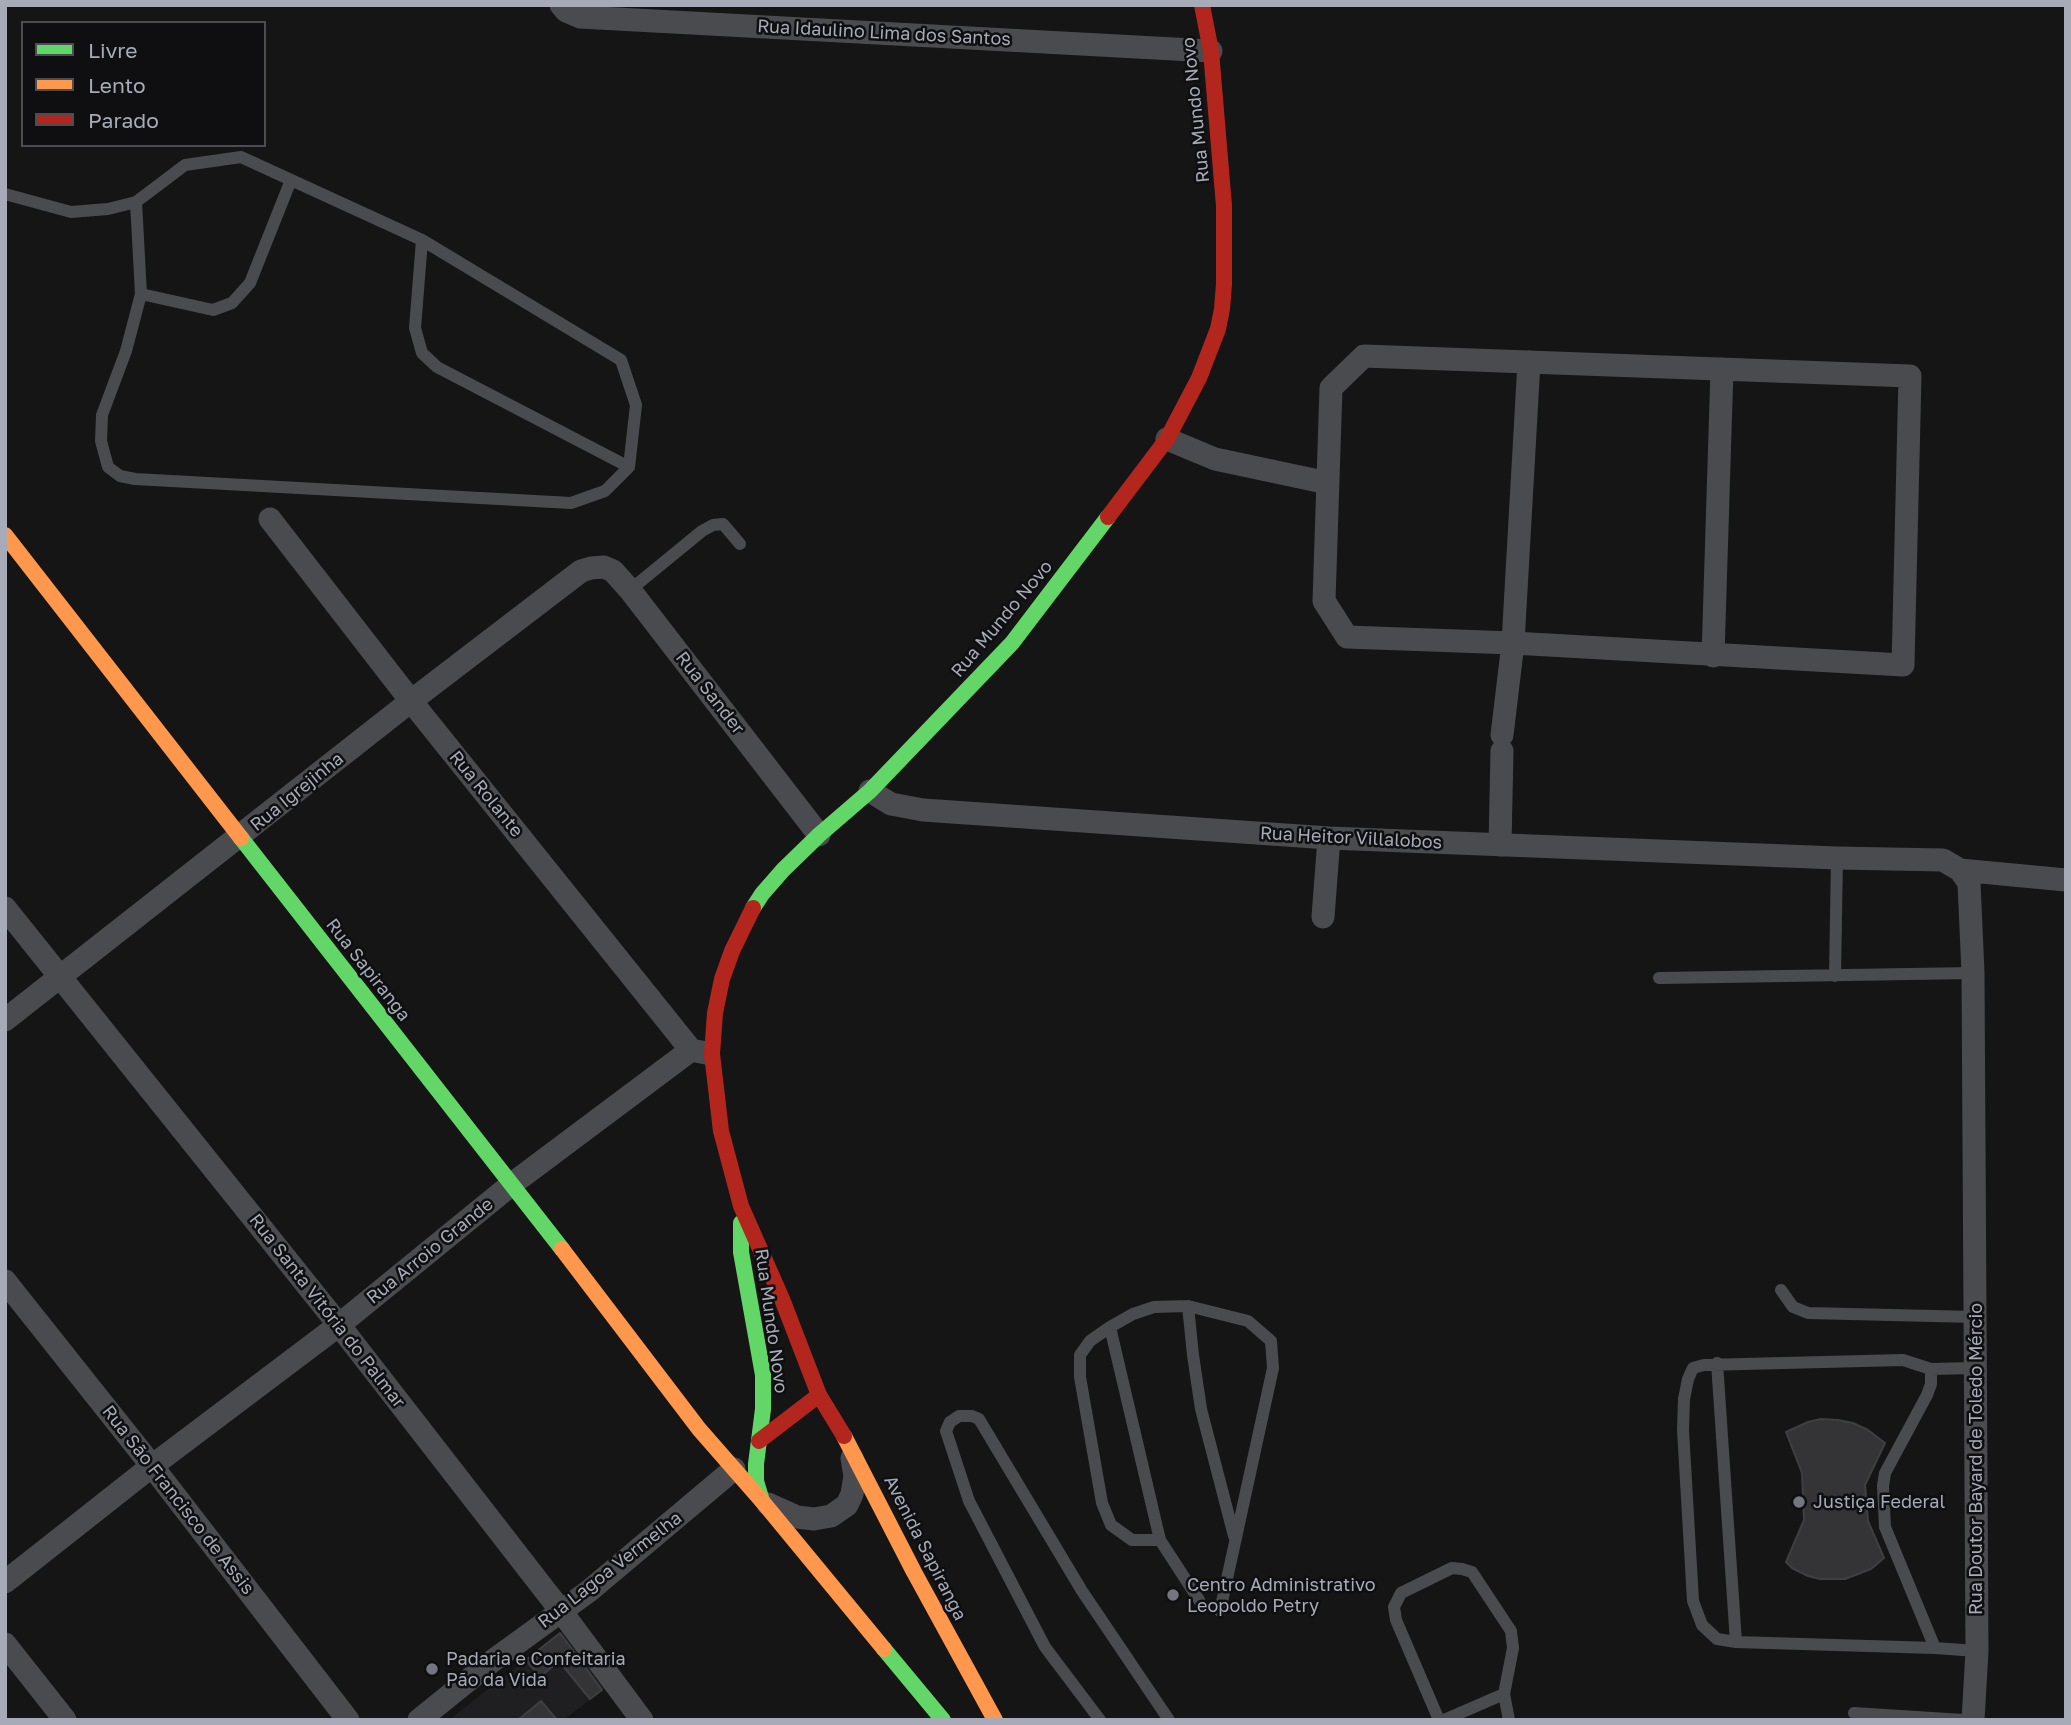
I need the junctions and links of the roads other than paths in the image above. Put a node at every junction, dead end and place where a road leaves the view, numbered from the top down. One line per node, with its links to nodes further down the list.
1 (561, 5): 3 (street, Rua Idaulino Lima dos Santos)
2 (1202, 5): 3 (main road, Rua Mundo Novo)
3 (1211, 51): 11 (main road, Rua Mundo Novo)
4 (291, 180): 6 (lane); 7 (lane); 8 (lane)
5 (5, 194): 6 (lane)
6 (136, 202): 8 (lane)
7 (422, 240): 12 (lane); 12 (lane)
8 (141, 294): 12 (lane)
9 (1529, 362): 10 (street); 13 (street); 19 (street)
10 (1722, 369): 20 (street); 20 (street)
11 (1167, 439): 13 (street); 22 (main road, Rua Mundo Novo)
12 (629, 467)
13 (1328, 483): 19 (street)
14 (270, 519): 21 (street, Rua Rolante)
15 (5, 535): 24 (main road, Rua Sapiranga)
16 (740, 544): 18 (lane)
17 (591, 568): 18 (street, Rua Sander); 21 (street, Rua Igrejinha)
18 (630, 590): 23 (street, Rua Sander)
19 (1513, 643): 20 (street); 26 (street)
20 (1713, 656)
21 (411, 701): 24 (street, Rua Igrejinha); 37 (street, Rua Rolante)
22 (870, 791): 23 (main road, Rua Mundo Novo); 25 (street, Rua Heitor Villalobos)
23 (819, 835): 37 (main road, Rua Mundo Novo)
24 (240, 837): 34 (street, Rua Igrejinha); 38 (main road, Rua Sapiranga)
25 (1329, 838): 26 (street, Rua Heitor Villalobos); 31 (street)
26 (1500, 845): 27 (street, Rua Heitor Villalobos)
27 (1837, 858): 28 (street, Rua Heitor Villalobos); 33 (lane)
28 (1960, 870): 29 (street, Rua Heitor Villalobos); 32 (street, Rua Doutor Bayard de Toledo Mércio)
29 (2066, 880)
30 (5, 908): 34 (street, Rua Santa Vitória do Palmar)
31 (1323, 917)
32 (1973, 973): 33 (lane); 43 (street, Rua Doutor Bayard de Toledo Mércio)
33 (1835, 976): 35 (lane)
34 (61, 977): 36 (street, Rua Igrejinha); 44 (street, Rua Santa Vitória do Palmar)
35 (1659, 978)
36 (5, 1020)
37 (702, 1052): 38 (street, Rua Arroio Grande); 39 (main road, Rua Mundo Novo)
38 (513, 1184): 44 (street, Rua Arroio Grande); 50 (main road, Rua Sapiranga)
39 (741, 1206): 49 (main road, Rua Mundo Novo); 51 (main road, Rua Mundo Novo)
40 (5, 1281): 53 (street, Rua São Francisco de Assis)
41 (1781, 1290): 43 (lane)
42 (1188, 1306): 45 (lane); 57 (lane); 57 (lane)
43 (1975, 1317): 47 (street, Rua Doutor Bayard de Toledo Mércio)
44 (339, 1325): 53 (street, Rua Arroio Grande); 60 (street, Rua Santa Vitória do Palmar)
45 (1110, 1327): 56 (lane); 56 (lane)
46 (1717, 1363): 48 (lane); 62 (lane); 62 (lane)
47 (1974, 1368): 48 (lane); 65 (street, Rua Doutor Bayard de Toledo Mércio)
48 (1931, 1369): 64 (lane)
49 (819, 1395): 51 (main road); 52 (main road, Avenida Sapiranga)
50 (699, 1429): 51 (main road); 54 (main road, Rua Sapiranga)
51 (759, 1441): 55 (main road)
52 (849, 1443): 55 (street); 73 (main road, Avenida Sapiranga)
53 (152, 1466): 58 (street, Rua Arroio Grande); 69 (street, Rua São Francisco de Assis)
54 (734, 1469): 55 (main road, Rua Sapiranga); 60 (street, Rua Lagoa Vermelha)
55 (762, 1502): 72 (main road)
56 (1160, 1540): 59 (lane)
57 (1235, 1540): 61 (lane)
58 (5, 1582)
59 (1199, 1600)
60 (561, 1611): 70 (street, Rua Lagoa Vermelha); 71 (street, Rua Santa Vitória do Palmar)
61 (1220, 1611)
62 (1735, 1642): 64 (lane)
63 (5, 1644): 68 (street)
64 (1935, 1648): 65 (lane)
65 (1977, 1651): 79 (street, Rua Doutor Bayard de Toledo Mércio)
66 (1504, 1694): 76 (lane); 76 (lane); 77 (lane)
67 (1854, 1713): 78 (lane)
68 (65, 1720)
69 (348, 1720)
70 (419, 1720)
71 (642, 1720)
72 (943, 1720)
73 (995, 1720)
74 (1100, 1720): 75 (lane)
75 (1169, 1720)
76 (1441, 1720)
77 (1509, 1720)
78 (1963, 1720)
79 (1973, 1720)

